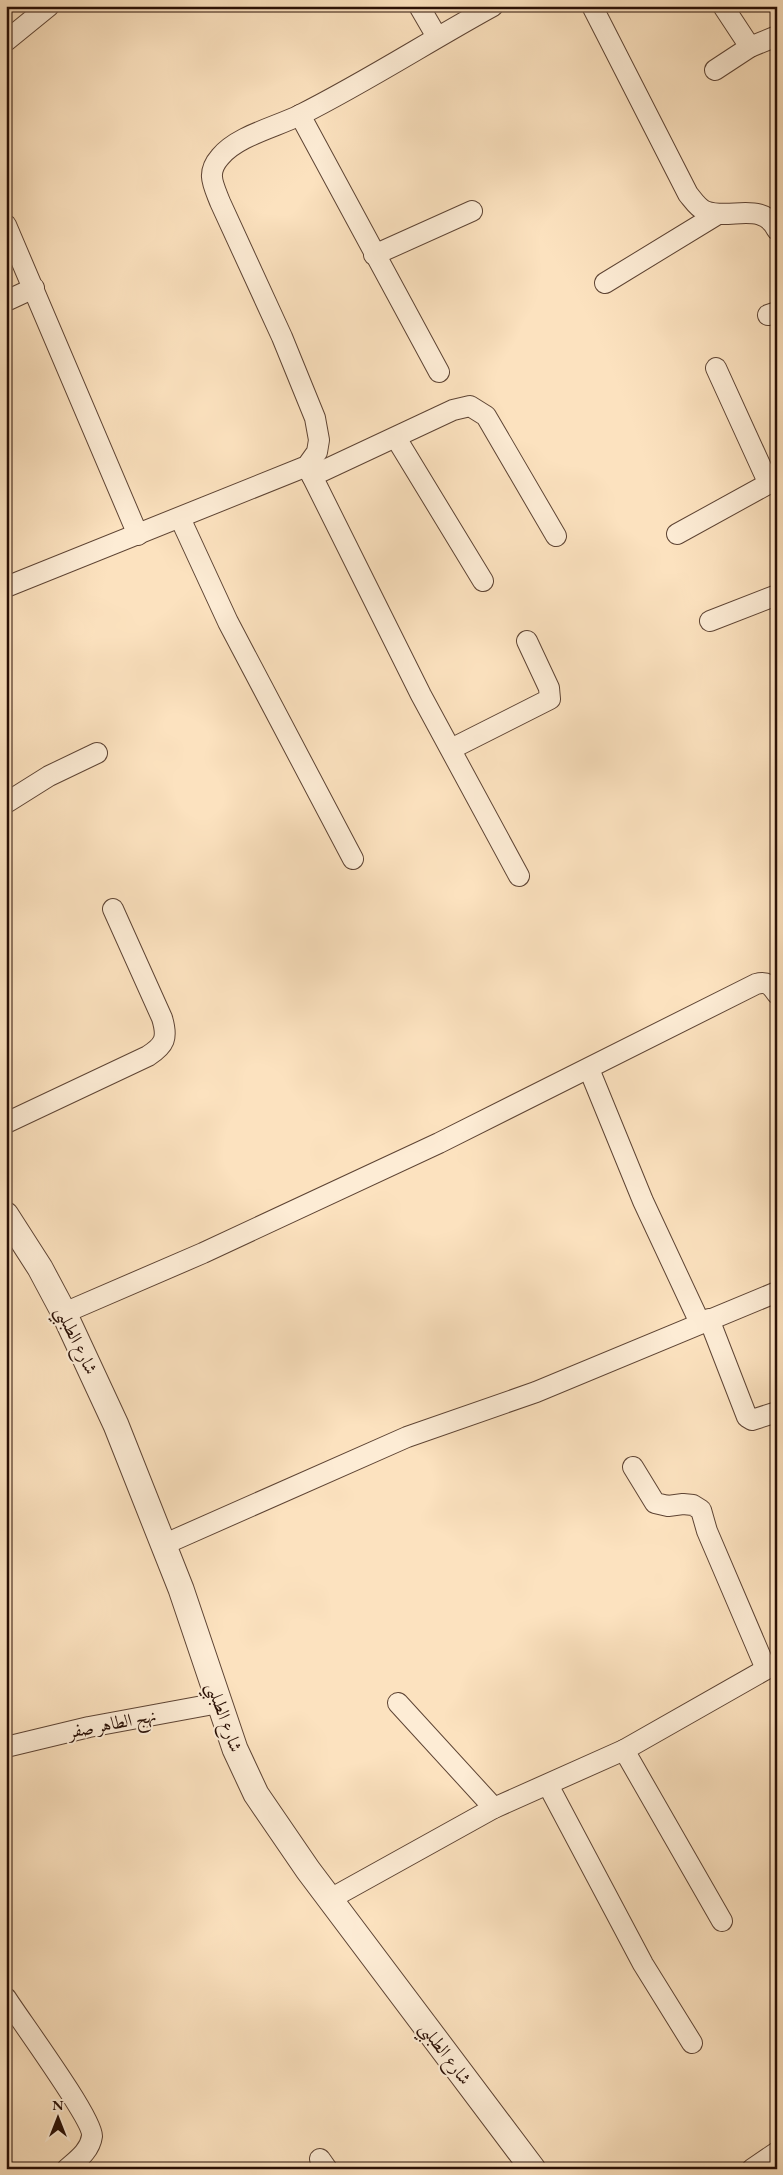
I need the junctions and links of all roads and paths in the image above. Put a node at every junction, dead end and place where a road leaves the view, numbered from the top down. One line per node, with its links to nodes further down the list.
1 (49, 6): 8 (street)
2 (419, 6): 7 (street)
3 (494, 6): 7 (street)
4 (592, 6): 13 (street)
5 (723, 6): 9 (street)
6 (777, 36): 9 (street)
7 (437, 37): 11 (street)
8 (6, 41)
9 (750, 47): 10 (street)
10 (715, 70)
11 (300, 115): 16 (street); 23 (street)
12 (472, 211): 16 (street)
13 (718, 214): 15 (street); 17 (street)
14 (6, 225): 18 (street)
15 (777, 230)
16 (374, 255): 21 (street)
17 (605, 283)
18 (34, 288): 19 (street); 27 (street)
19 (6, 301)
20 (716, 368): 24 (street)
21 (439, 372)
22 (396, 438): 23 (street); 28 (street); 29 (street)
23 (310, 471): 25 (street); 34 (street)
24 (772, 480): 26 (street)
25 (180, 518): 27 (street); 37 (street)
26 (676, 534)
27 (138, 535): 30 (street)
28 (556, 536)
29 (483, 581)
30 (6, 587)
31 (777, 595): 32 (street)
32 (710, 621)
33 (527, 641): 34 (street)
34 (451, 749): 38 (street)
35 (97, 753): 36 (street)
36 (6, 803)
37 (353, 859)
38 (519, 876)
39 (112, 909): 42 (street)
40 (777, 994): 41 (street)
41 (588, 1069): 45 (street); 46 (street)
42 (6, 1122)
43 (6, 1214): 45 (street, شارع الطبلبي)
44 (777, 1292): 46 (street)
45 (64, 1313): 49 (street, شارع الطبلبي)
46 (704, 1321): 47 (street); 49 (street)
47 (777, 1412)
48 (633, 1467): 50 (street)
49 (164, 1544): 51 (street, شارع الطبلبي)
50 (771, 1666): 54 (street)
51 (218, 1703): 53 (street, نهج الطاهر صفر); 57 (street, شارع الطبلبي)
52 (398, 1703): 56 (street)
53 (6, 1747)
54 (624, 1750): 55 (street); 58 (street)
55 (548, 1785): 56 (street); 60 (street)
56 (494, 1808): 57 (street)
57 (330, 1899): 63 (street, شارع الطبلبي)
58 (722, 1921)
59 (6, 1998): 62 (street)
60 (692, 2043)
61 (777, 2152): 64 (street)
62 (67, 2169)
63 (533, 2169)
64 (752, 2169)

